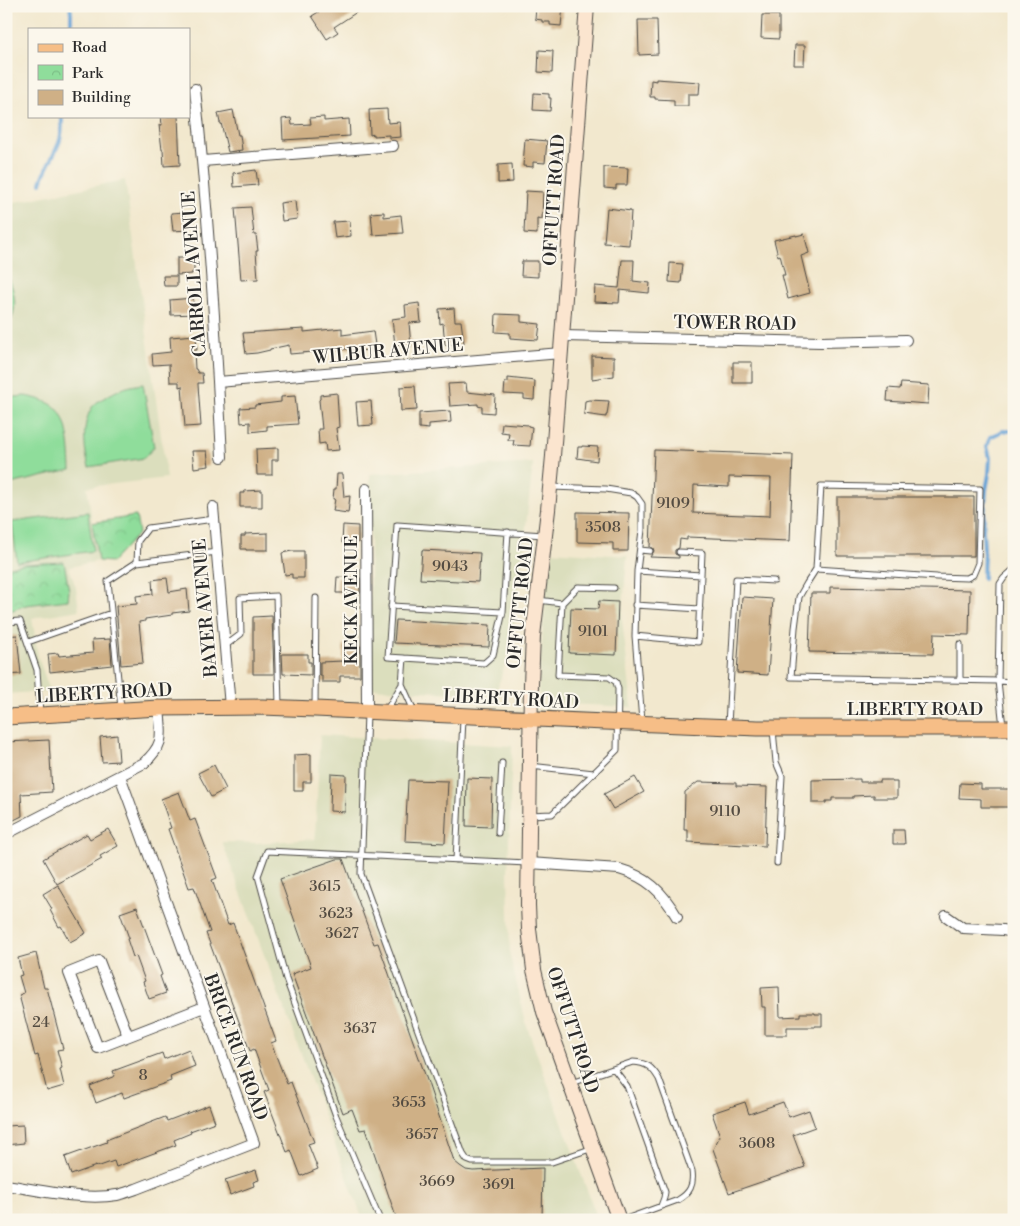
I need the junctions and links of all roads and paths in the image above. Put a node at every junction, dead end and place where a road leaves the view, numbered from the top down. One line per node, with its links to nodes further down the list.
1 (587, 6): 5 (street, OFFUTT ROAD)
2 (195, 89): 4 (street, CARROLL AVENUE)
3 (392, 146): 4 (street)
4 (203, 161): 8 (street, CARROLL AVENUE)
5 (563, 336): 6 (street, TOWER ROAD); 7 (street, OFFUTT ROAD)
6 (906, 340)
7 (561, 353): 8 (street, WILBUR AVENUE); 10 (street, OFFUTT ROAD)
8 (218, 382): 9 (street, CARROLL AVENUE)
9 (222, 457)
10 (550, 487): 15 (street, OFFUTT ROAD); 16 (lane)
11 (366, 489): 50 (street, KECK AVENUE)
12 (213, 507): 13 (street, BAYER AVENUE)
13 (214, 519): 18 (street, BAYER AVENUE); 20 (lane)
14 (508, 532): 15 (lane); 31 (lane); 33 (lane)
15 (545, 535): 28 (street, OFFUTT ROAD)
16 (640, 550): 17 (lane); 23 (lane)
17 (650, 551)
18 (217, 552): 20 (lane); 39 (street, BAYER AVENUE)
19 (679, 552): 24 (lane)
20 (137, 562): 34 (lane)
21 (1014, 569): 42 (lane)
22 (816, 570): 22 (lane); 41 (lane)
23 (637, 571): 24 (lane); 30 (lane)
24 (701, 575): 32 (lane)
25 (774, 581): 59 (lane)
26 (614, 588): 29 (lane)
27 (316, 598): 48 (lane)
28 (537, 600): 29 (lane); 56 (street, OFFUTT ROAD)
29 (562, 603): 57 (lane)
30 (635, 605): 32 (lane); 36 (lane)
31 (391, 606): 33 (lane); 40 (lane)
32 (700, 609): 36 (lane)
33 (503, 612): 40 (lane)
34 (111, 613): 37 (lane); 49 (lane)
35 (6, 622): 37 (lane)
36 (635, 636): 58 (lane)
37 (28, 642): 53 (lane)
38 (960, 644): 41 (lane)
39 (224, 646): 45 (street, BAYER AVENUE); 47 (lane)
40 (404, 658): 44 (lane)
41 (960, 680): 42 (lane)
42 (998, 681): 43 (lane); 61 (lane)
43 (1014, 682)
44 (402, 684): 51 (lane); 52 (lane)
45 (230, 707): 46 (main road, LIBERTY ROAD); 47 (main road, LIBERTY ROAD)
46 (159, 708): 49 (main road, LIBERTY ROAD); 65 (street)
47 (279, 708): 48 (main road, LIBERTY ROAD)
48 (315, 709): 50 (main road, LIBERTY ROAD)
49 (121, 710): 53 (main road, LIBERTY ROAD)
50 (367, 711): 51 (main road, LIBERTY ROAD); 69 (lane)
51 (385, 712): 52 (main road, LIBERTY ROAD)
52 (415, 713): 54 (main road, LIBERTY ROAD)
53 (40, 715): 55 (main road, LIBERTY ROAD)
54 (464, 716): 56 (main road, LIBERTY ROAD); 70 (lane)
55 (6, 717)
56 (531, 719): 57 (main road, LIBERTY ROAD); 63 (street, OFFUTT ROAD)
57 (618, 722): 58 (main road, LIBERTY ROAD); 64 (lane)
58 (642, 724): 59 (main road, LIBERTY ROAD)
59 (728, 727): 60 (main road, LIBERTY ROAD)
60 (773, 728): 61 (main road, LIBERTY ROAD); 72 (lane)
61 (1008, 728)
62 (502, 763): 67 (lane)
63 (530, 766): 64 (lane); 66 (street, OFFUTT ROAD)
64 (594, 773): 66 (lane)
65 (120, 776): 68 (street); 76 (street, BRICE RUN ROAD)
66 (529, 815): 71 (street, OFFUTT ROAD)
67 (498, 833)
68 (6, 834)
69 (361, 855): 70 (lane); 80 (lane); 83 (lane)
70 (456, 860): 71 (lane)
71 (529, 863): 74 (street); 79 (street, OFFUTT ROAD)
72 (777, 863)
73 (946, 916): 75 (street)
74 (677, 917)
75 (1014, 932)
76 (204, 1007): 77 (street); 81 (street, BRICE RUN ROAD)
77 (128, 1036): 77 (street)
78 (614, 1069): 79 (lane); 82 (lane); 82 (lane)
79 (570, 1084): 80 (street, OFFUTT ROAD)
80 (593, 1148): 84 (street, OFFUTT ROAD)
81 (6, 1185)
82 (661, 1206): 85 (lane)
83 (380, 1220)
84 (619, 1220)
85 (623, 1220)

